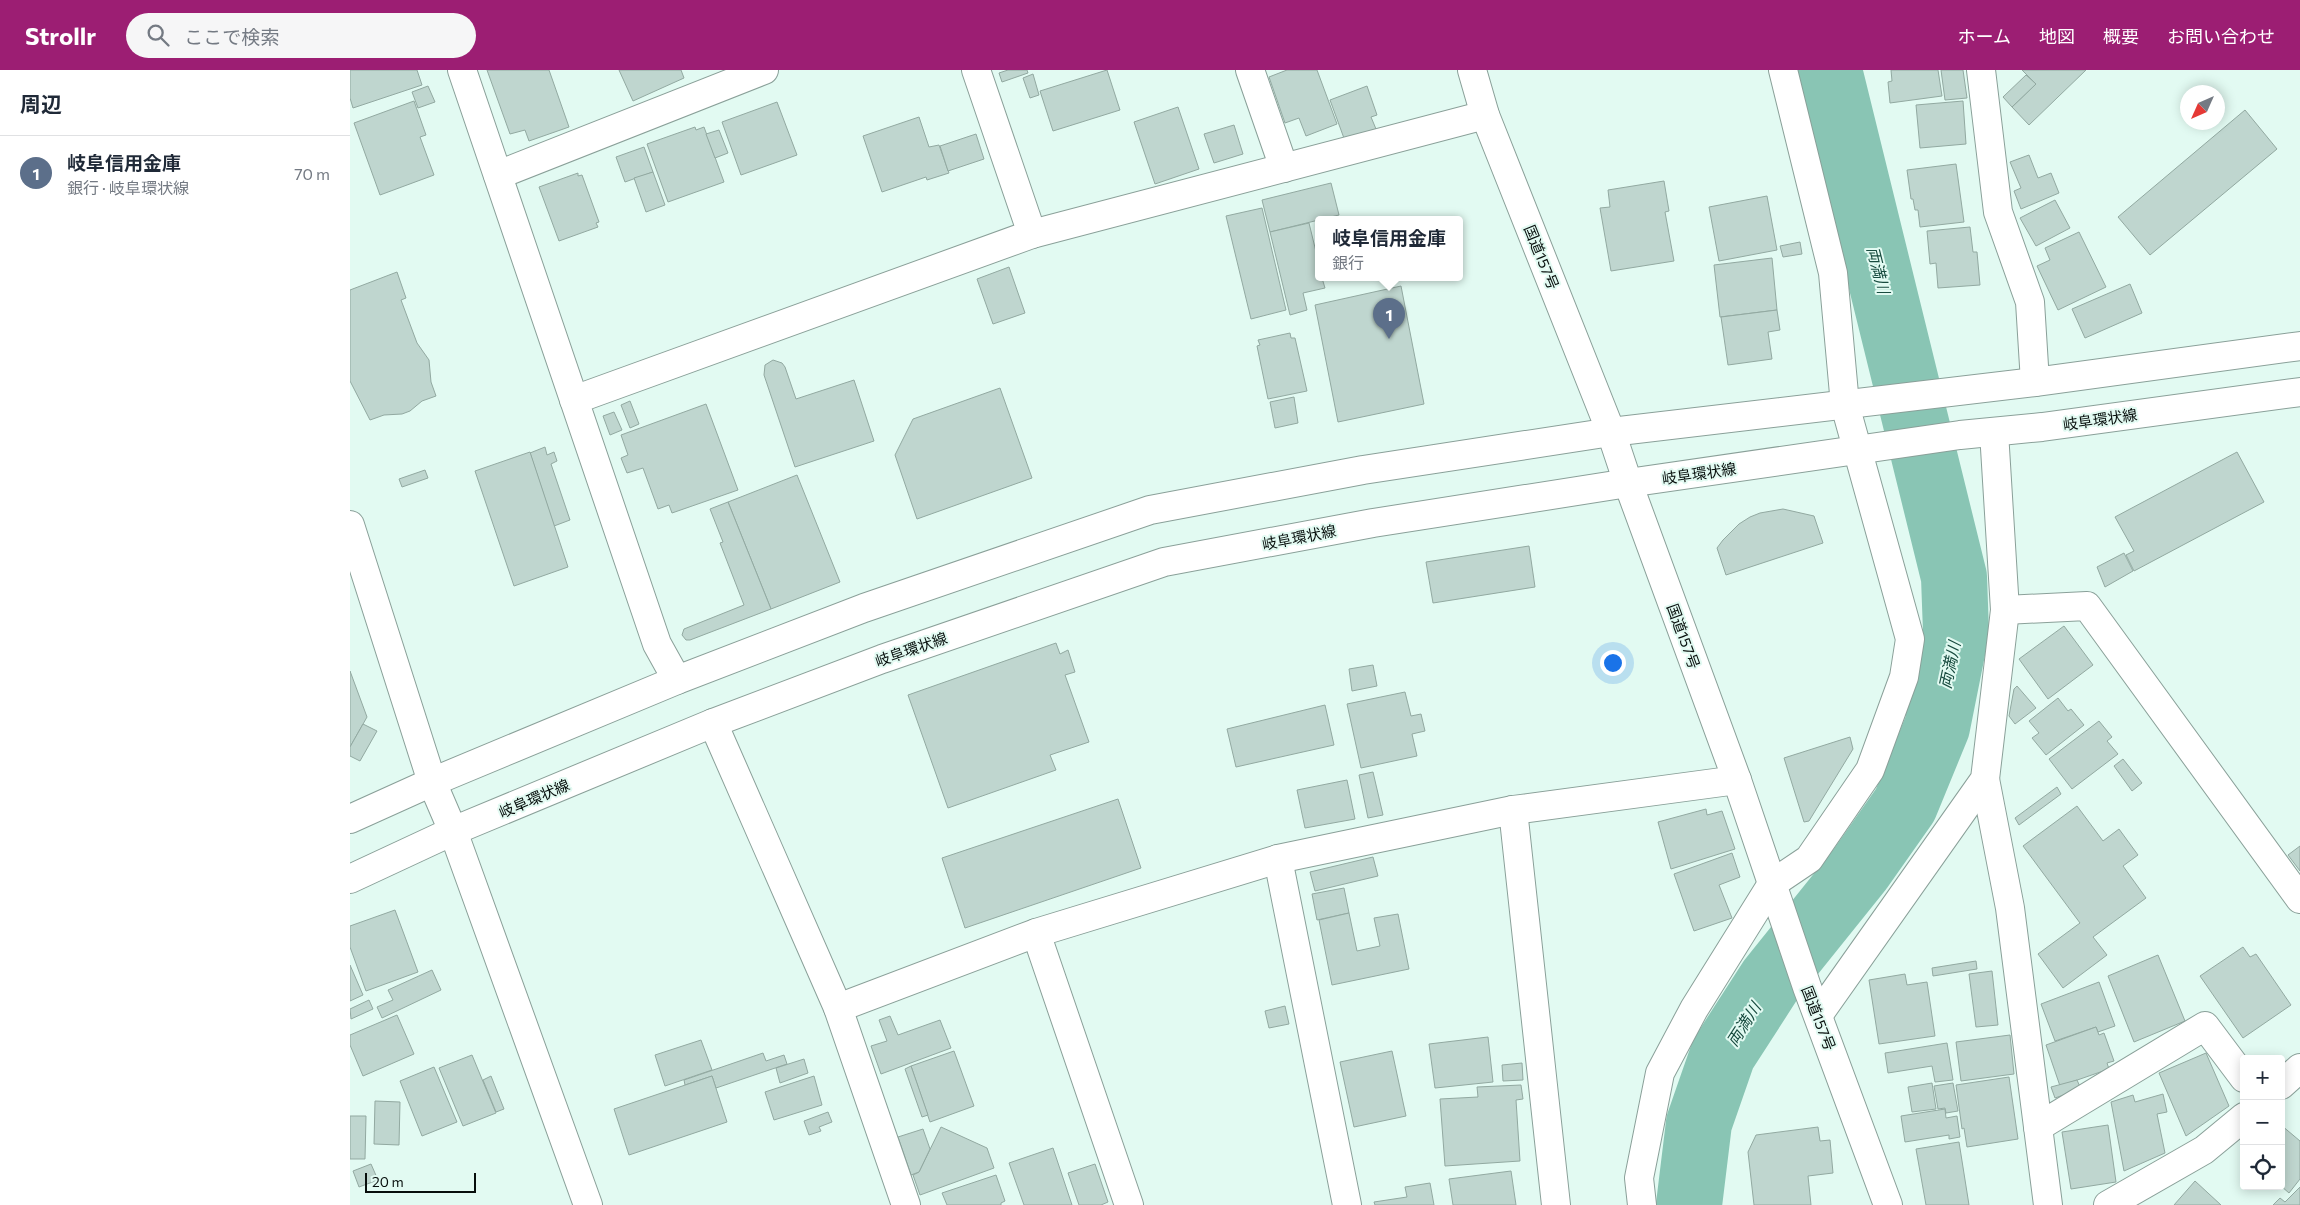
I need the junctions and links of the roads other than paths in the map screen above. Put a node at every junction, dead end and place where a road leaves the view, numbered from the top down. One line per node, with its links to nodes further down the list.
1 (462, 70): 10 (main road)
2 (764, 70): 10 (main road)
3 (976, 70): 11 (main road)
4 (1250, 70): 9 (main road)
5 (1472, 70): 8 (main road, 国道157号)
6 (1784, 70): 16 (main road)
7 (1981, 70): 13 (main road)
8 (1486, 115): 9 (main road); 17 (main road, 国道157号)
9 (1284, 168): 11 (main road)
10 (498, 175): 15 (main road)
11 (1032, 234): 15 (main road)
12 (2300, 346): 13 (main road)
13 (2035, 382): 16 (main road)
14 (2300, 392): 18 (main road, 岐阜環状線)
15 (574, 400): 23 (main road)
16 (1845, 404): 17 (main road); 19 (main road)
17 (1611, 432): 20 (main road, 国道157号); 23 (main road)
18 (1994, 432): 19 (main road, 岐阜環状線); 22 (main road)
19 (1856, 451): 20 (main road, 岐阜環状線); 33 (main road)
20 (1628, 483): 24 (main road, 岐阜環状線); 26 (main road, 国道157号)
21 (350, 525): 27 (main road)
22 (2006, 610): 25 (main road); 34 (main road)
23 (677, 680): 27 (main road)
24 (713, 723): 30 (main road, 岐阜環状線); 36 (main road)
25 (1985, 779): 37 (main road); 42 (main road)
26 (1737, 780): 28 (main road); 33 (main road, 国道157号)
27 (432, 782): 29 (main road); 30 (main road)
28 (1513, 810): 31 (main road); 47 (main road)
29 (350, 819)
30 (454, 831): 32 (main road, 岐阜環状線); 43 (main road)
31 (1278, 859): 35 (main road); 46 (main road)
32 (350, 879)
33 (1772, 884): 37 (main road, 国道157号); 48 (main road)
34 (2300, 899)
35 (1036, 933): 36 (main road); 45 (main road)
36 (838, 1008): 44 (main road)
37 (1819, 1014): 49 (main road, 国道157号)
38 (2300, 1068): 40 (main road)
39 (2240, 1073): 42 (main road)
40 (2285, 1081)
41 (2240, 1120): 51 (main road)
42 (2038, 1126): 50 (main road)
43 (588, 1205)
44 (906, 1205)
45 (1129, 1205)
46 (1347, 1205)
47 (1556, 1205)
48 (1642, 1205)
49 (1888, 1205)
50 (2048, 1205)
51 (2108, 1205)

